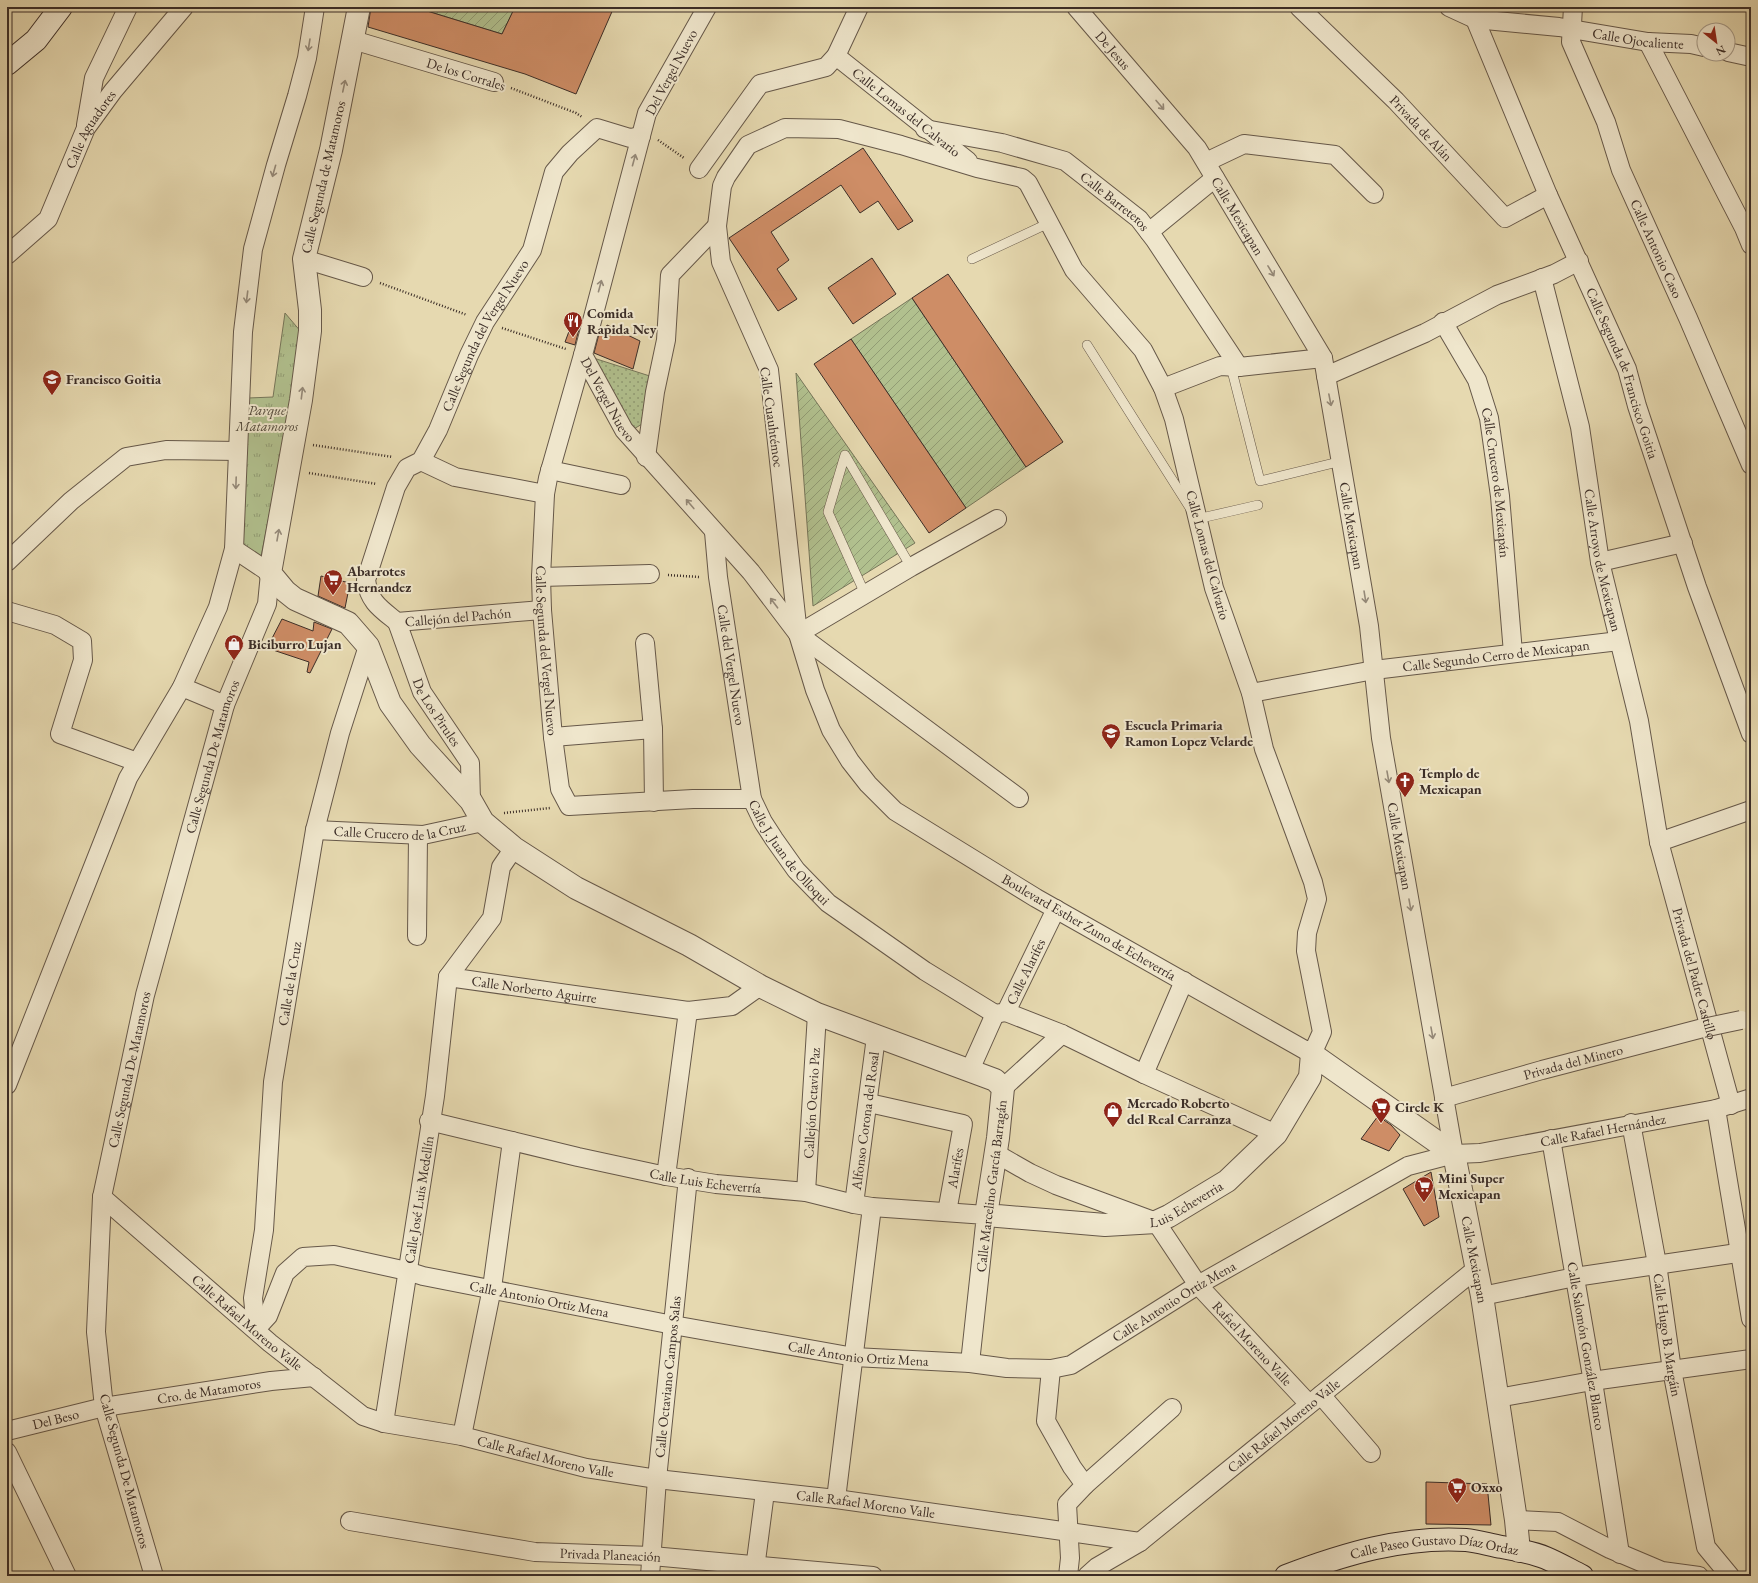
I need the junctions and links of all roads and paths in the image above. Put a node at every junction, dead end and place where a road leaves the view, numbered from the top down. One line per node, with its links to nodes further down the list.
1 (61, 7): 20 (street)
2 (128, 7): 24 (street)
3 (184, 7): 24 (street, Calle Aguadores)
4 (315, 7): 53 (street, one-way to 53)
5 (359, 7): 14 (street, Calle Segunda de Matamoros)
6 (707, 7): 26 (street, Del Vergel Nuevo)
7 (859, 7): 18 (street)
8 (1076, 7): 21 (street, De Jesus)
9 (1299, 7): 33 (street, Privada de Alán)
10 (1449, 7): 12 (street)
11 (1573, 7): 13 (street, Calle Antonio Caso)
12 (1475, 19): 13 (street, Calle Ojocaliente); 33 (street, Calle Segunda de Francisco Goitia)
13 (1572, 30): 15 (street, Calle Ojocaliente); 57 (street, Calle Antonio Caso)
14 (353, 40): 22 (street, De los Corrales); 39 (street, Calle Segunda de Matamoros, one-way to 14)
15 (1648, 42): 16 (street, Calle Ojocaliente); 37 (street)
16 (1696, 45)
17 (1736, 54): 19 (street)
18 (836, 56): 25 (street, Calle Lomas del Calvario); 29 (street)
19 (1751, 57)
20 (7, 64)
21 (1135, 76): 27 (street, Calle Mexicapan, one-way to 27)
22 (494, 82): 23 (path, De los Corrales)
23 (576, 113)
24 (86, 128): 38 (street, Calle Aguadores)
25 (925, 129): 28 (street, Calle Lomas del Calvario); 36 (street, Calle Barreteros)
26 (641, 136): 29 (path); 44 (street, Calle Segunda del Vergel Nuevo); 47 (street, Del Vergel Nuevo, one-way to 26)
27 (1206, 162): 30 (street, Calle Mexicapan); 32 (street)
28 (977, 168): 31 (street, Calle Lomas del Calvario); 34 (street, Calle Lomas del Calvario)
29 (699, 169)
30 (1215, 178): 36 (street); 48 (street, Calle Mexicapan, one-way to 48)
31 (722, 186): 35 (street, Calle Cuauhtémoc)
32 (1374, 194)
33 (1548, 195): 41 (street, Calle Segunda de Francisco Goitia)
34 (1049, 223): 40 (lane); 51 (street, Calle Lomas del Calvario)
35 (717, 226): 54 (street); 81 (street, Calle Cuauhtémoc)
36 (1148, 232): 49 (street, Calle Barreteros)
37 (1750, 236)
38 (7, 255)
39 (304, 259): 42 (street); 52 (street, Calle Segunda de Matamoros, one-way to 39)
40 (972, 259)
41 (1579, 261): 43 (street); 67 (street, Calle Segunda de Francisco Goitia)
42 (363, 277): 44 (path)
43 (1542, 278): 45 (street); 70 (street, Calle Arroyo de Mexicapan)
44 (485, 322): 47 (path); 55 (street, Calle Segunda del Vergel Nuevo)
45 (1443, 322): 50 (street); 85 (street, Calle Crucero de Mexicapán)
46 (1087, 345): 65 (lane)
47 (583, 355): 54 (street, Del Vergel Nuevo); 59 (street, Calle Segunda del Vergel Nuevo)
48 (1323, 358): 49 (street); 50 (street, Calle Mexicapan)
49 (1234, 367): 51 (street); 56 (lane, Calle Barreteros)
50 (1326, 376): 56 (street, Calle Mexicapan, one-way to 56)
51 (1162, 388): 65 (street, Calle Lomas del Calvario)
52 (294, 442): 55 (path); 58 (street, Calle Segunda de Matamoros)
53 (238, 451): 68 (street, one-way to 68); 69 (street)
54 (646, 457): 66 (street, Del Vergel Nuevo, one-way to 54)
55 (421, 461): 61 (street, Calle Segunda del Vergel Nuevo); 62 (street)
56 (1342, 461): 86 (street, Calle Mexicapan, one-way to 86)
57 (1751, 465)
58 (290, 469): 61 (path); 72 (street, Calle Segunda de Matamoros, one-way to 58)
59 (550, 470): 60 (street); 62 (street, Calle Segunda del Vergel Nuevo)
60 (621, 485)
61 (396, 487): 76 (street, Calle Segunda del Vergel Nuevo)
62 (545, 494): 74 (street, Calle Segunda del Vergel Nuevo)
63 (1258, 506): 65 (lane)
64 (997, 519): 71 (street)
65 (1197, 519): 88 (street, Calle Lomas del Calvario)
66 (714, 532): 75 (street, Calle del Vergel Nuevo); 81 (street, Del Vergel Nuevo, one-way to 66)
67 (1683, 542): 70 (street); 91 (street, Calle Segunda de Francisco Goitia)
68 (234, 549): 72 (street); 87 (street)
69 (7, 562)
70 (1600, 562): 82 (street, Calle Arroyo de Mexicapan)
71 (911, 567): 77 (street); 77 (lane)
72 (270, 573): 84 (street); 89 (street, Calle Segunda De Matamoros)
73 (650, 574): 74 (street); 75 (path)
74 (540, 577): 78 (street, Calle Segunda del Vergel Nuevo)
75 (718, 577): 94 (street, Calle del Vergel Nuevo)
76 (367, 588): 80 (street, Callejón del Pachón)
77 (865, 594): 81 (street)
78 (542, 610): 80 (street, Callejón del Pachón); 92 (street, Calle Segunda del Vergel Nuevo)
79 (7, 611): 93 (street)
80 (397, 622): 96 (street, De Los Pirules)
81 (798, 634): 95 (street); 105 (street, Boulevard Esther Zuno de Echeverría)
82 (1619, 641): 85 (street, Calle Segundo Cerro de Mexicapan); 103 (street, Calle Arroyo de Mexicapan)
83 (645, 643): 90 (street)
84 (368, 646): 96 (street); 101 (street, Calle de la Cruz)
85 (1513, 653): 86 (street, Calle Segundo Cerro de Mexicapan)
86 (1374, 670): 88 (street, Calle Segundo Cerro de Mexicapan); 121 (street, Calle Mexicapan, one-way to 121)
87 (182, 687): 89 (street); 93 (street)
88 (1251, 693): 116 (street, Calle Lomas del Calvario)
89 (225, 705): 135 (street, Calle Segunda De Matamoros)
90 (653, 729): 92 (street); 97 (street)
91 (1751, 734)
92 (553, 737): 98 (street, Calle Segunda del Vergel Nuevo)
93 (137, 762): 119 (street)
94 (752, 798): 97 (street, Calle J. Juan de Olloqui); 111 (street, Calle J. Juan de Olloqui)
95 (1019, 798)
96 (471, 801): 100 (street)
97 (654, 802): 98 (street, Calle J. Juan de Olloqui)
98 (570, 806): 100 (path)
99 (1751, 810): 103 (street)
100 (483, 822): 102 (street, Calle Crucero de la Cruz); 104 (street)
101 (316, 830): 102 (street, Calle Crucero de la Cruz); 150 (street, Calle de la Cruz)
102 (418, 835): 106 (street)
103 (1659, 842): 124 (street, Privada del Padre Castillo)
104 (514, 848): 107 (street, Calle Norberto Aguirre); 109 (street)
105 (1056, 909): 108 (street, Boulevard Esther Zuno de Echeverría); 111 (street, Calle Alarifes)
106 (416, 936)
107 (448, 977): 110 (street, Calle Norberto Aguirre); 125 (street, Calle José Luis Medellín)
108 (1184, 981): 116 (street, Boulevard Esther Zuno de Echeverría); 118 (street)
109 (760, 986): 110 (street, Calle Norberto Aguirre); 112 (street)
110 (688, 1011): 132 (street)
111 (1001, 1013): 114 (street, Calle J. Juan de Olloqui); 117 (street, Calle Alarifes)
112 (817, 1014): 115 (street); 134 (street, Callejón Octavio Paz)
113 (1746, 1017): 121 (street, Privada del Minero, bridge)
114 (1062, 1034): 118 (street, Calle J. Juan de Olloqui); 120 (street, Calle Marcelino García Barragán)
115 (876, 1037): 117 (street); 123 (street, Alfonso Corona del Rosal)
116 (1312, 1054): 127 (street, Luis Echeverria); 131 (street, Boulevard Esther Zuno de Echeverría)
117 (970, 1070): 120 (street)
118 (1144, 1074): 127 (street, Calle J. Juan de Olloqui)
119 (7, 1085)
120 (1003, 1088): 130 (street, Calle Marcelino García Barragán)
121 (1444, 1098): 131 (street, Calle Mexicapan)
122 (1751, 1098): 124 (street, Calle Rafael Hernández)
123 (868, 1104): 136 (street, Alfonso Corona del Rosal); 137 (street, Alarifes)
124 (1724, 1107): 126 (street, Calle Rafael Hernández); 140 (street, Privada del Padre Castillo)
125 (430, 1121): 129 (street, Calle Luis Echeverría); 143 (street, Calle José Luis Medellín)
126 (1630, 1123): 128 (street, Calle Rafael Hernández); 141 (street, Calle Hugo B. Margáin)
127 (1276, 1134): 139 (street, Luis Echeverria)
128 (1550, 1139): 131 (street, Calle Rafael Hernández); 144 (street, Calle Salomón González Blanco)
129 (512, 1141): 132 (street, Calle Luis Echeverría); 146 (street)
130 (995, 1153): 138 (street, Calle Marcelino García Barragán); 139 (street)
131 (1454, 1154): 142 (street, Calle Mexicapan); 145 (street, Calle Antonio Ortiz Mena)
132 (666, 1176): 133 (street, Calle Luis Echeverría)
133 (688, 1178): 134 (street, Calle Luis Echeverría); 149 (street, Calle Octaviano Campos Salas)
134 (806, 1192): 136 (street, Calle Luis Echeverría)
135 (102, 1197): 150 (street, Calle Rafael Moreno Valle); 160 (street, Calle Segunda De Matamoros)
136 (863, 1206): 137 (street, Calle Luis Echeverría); 151 (street, Alfonso Corona del Rosal)
137 (948, 1212): 138 (street, Calle Luis Echeverría)
138 (986, 1215): 139 (street, Luis Echeverria); 153 (street, Calle Marcelino García Barragán)
139 (1156, 1222): 145 (street, Rafael Moreno Valle)
140 (1746, 1252): 141 (street); 148 (street, Privada del Padre Castillo)
141 (1657, 1264): 144 (street); 155 (street, Calle Hugo B. Margáin)
142 (1476, 1269): 147 (street, Calle Mexicapan); 159 (street, Calle Rafael Moreno Valle)
143 (407, 1271): 146 (street, Calle Antonio Ortiz Mena); 150 (street, Calle Antonio Ortiz Mena); 162 (street, Calle José Luis Medellín)
144 (1574, 1277): 147 (street); 157 (street, Calle Salomón González Blanco)
145 (1198, 1285): 154 (street, Calle Antonio Ortiz Mena); 159 (street, Rafael Moreno Valle)
146 (492, 1288): 149 (street, Calle Antonio Ortiz Mena); 164 (street)
147 (1482, 1296): 158 (street, Calle Mexicapan)
148 (1751, 1319)
149 (673, 1325): 151 (street, Calle Antonio Ortiz Mena); 167 (street, Calle Octaviano Campos Salas)
150 (256, 1329): 156 (street, Calle Rafael Moreno Valle)
151 (854, 1357): 153 (street, Calle Antonio Ortiz Mena); 170 (street, Alfonso Corona del Rosal)
152 (1751, 1359): 155 (street)
153 (970, 1363): 154 (street, Calle Antonio Ortiz Mena)
154 (1051, 1369): 168 (street)
155 (1672, 1370): 157 (street); 188 (street, Calle Hugo B. Margáin)
156 (314, 1377): 160 (street, Cro. de Matamoros); 162 (street, Calle Rafael Moreno Valle)
157 (1592, 1381): 158 (street); 176 (street, Calle Salomón González Blanco)
158 (1498, 1398): 171 (street, Calle Mexicapan)
159 (1315, 1399): 165 (street, Rafael Moreno Valle); 174 (street, Calle Rafael Moreno Valle)
160 (104, 1407): 163 (street, Del Beso); 180 (street, Calle Segunda De Matamoros)
161 (1172, 1408): 168 (street)
162 (384, 1423): 164 (street, Calle Rafael Moreno Valle)
163 (7, 1431)
164 (462, 1436): 167 (street, Calle Rafael Moreno Valle)
165 (1371, 1453)
166 (8, 1455): 179 (street)
167 (657, 1479): 169 (street, Calle Rafael Moreno Valle); 177 (street, Calle Octaviano Campos Salas)
168 (1085, 1485): 173 (street)
169 (765, 1492): 170 (street, Calle Rafael Moreno Valle); 178 (street)
170 (836, 1499): 173 (street, Calle Rafael Moreno Valle)
171 (1516, 1520): 175 (street, Calle Mexicapan); 176 (street)
172 (350, 1521): 177 (street, Privada Planeación)
173 (1068, 1532): 174 (street, Calle Rafael Moreno Valle); 183 (street)
174 (1140, 1542): 184 (street, Calle Rafael Moreno Valle)
175 (1519, 1551): 185 (street, Calle Paseo Gustavo Díaz Ordaz); 186 (street, Calle Paseo Gustavo Díaz Ordaz)
176 (1620, 1554): 187 (street)
177 (652, 1556): 178 (street, Privada Planeación); 181 (street, Calle Octaviano Campos Salas)
178 (755, 1570): 182 (street, Privada Planeación)
179 (67, 1576)
180 (154, 1576)
181 (650, 1576)
182 (873, 1576)
183 (1068, 1576)
184 (1087, 1576)
185 (1286, 1576)
186 (1582, 1576)
187 (1699, 1576)
188 (1730, 1576)

